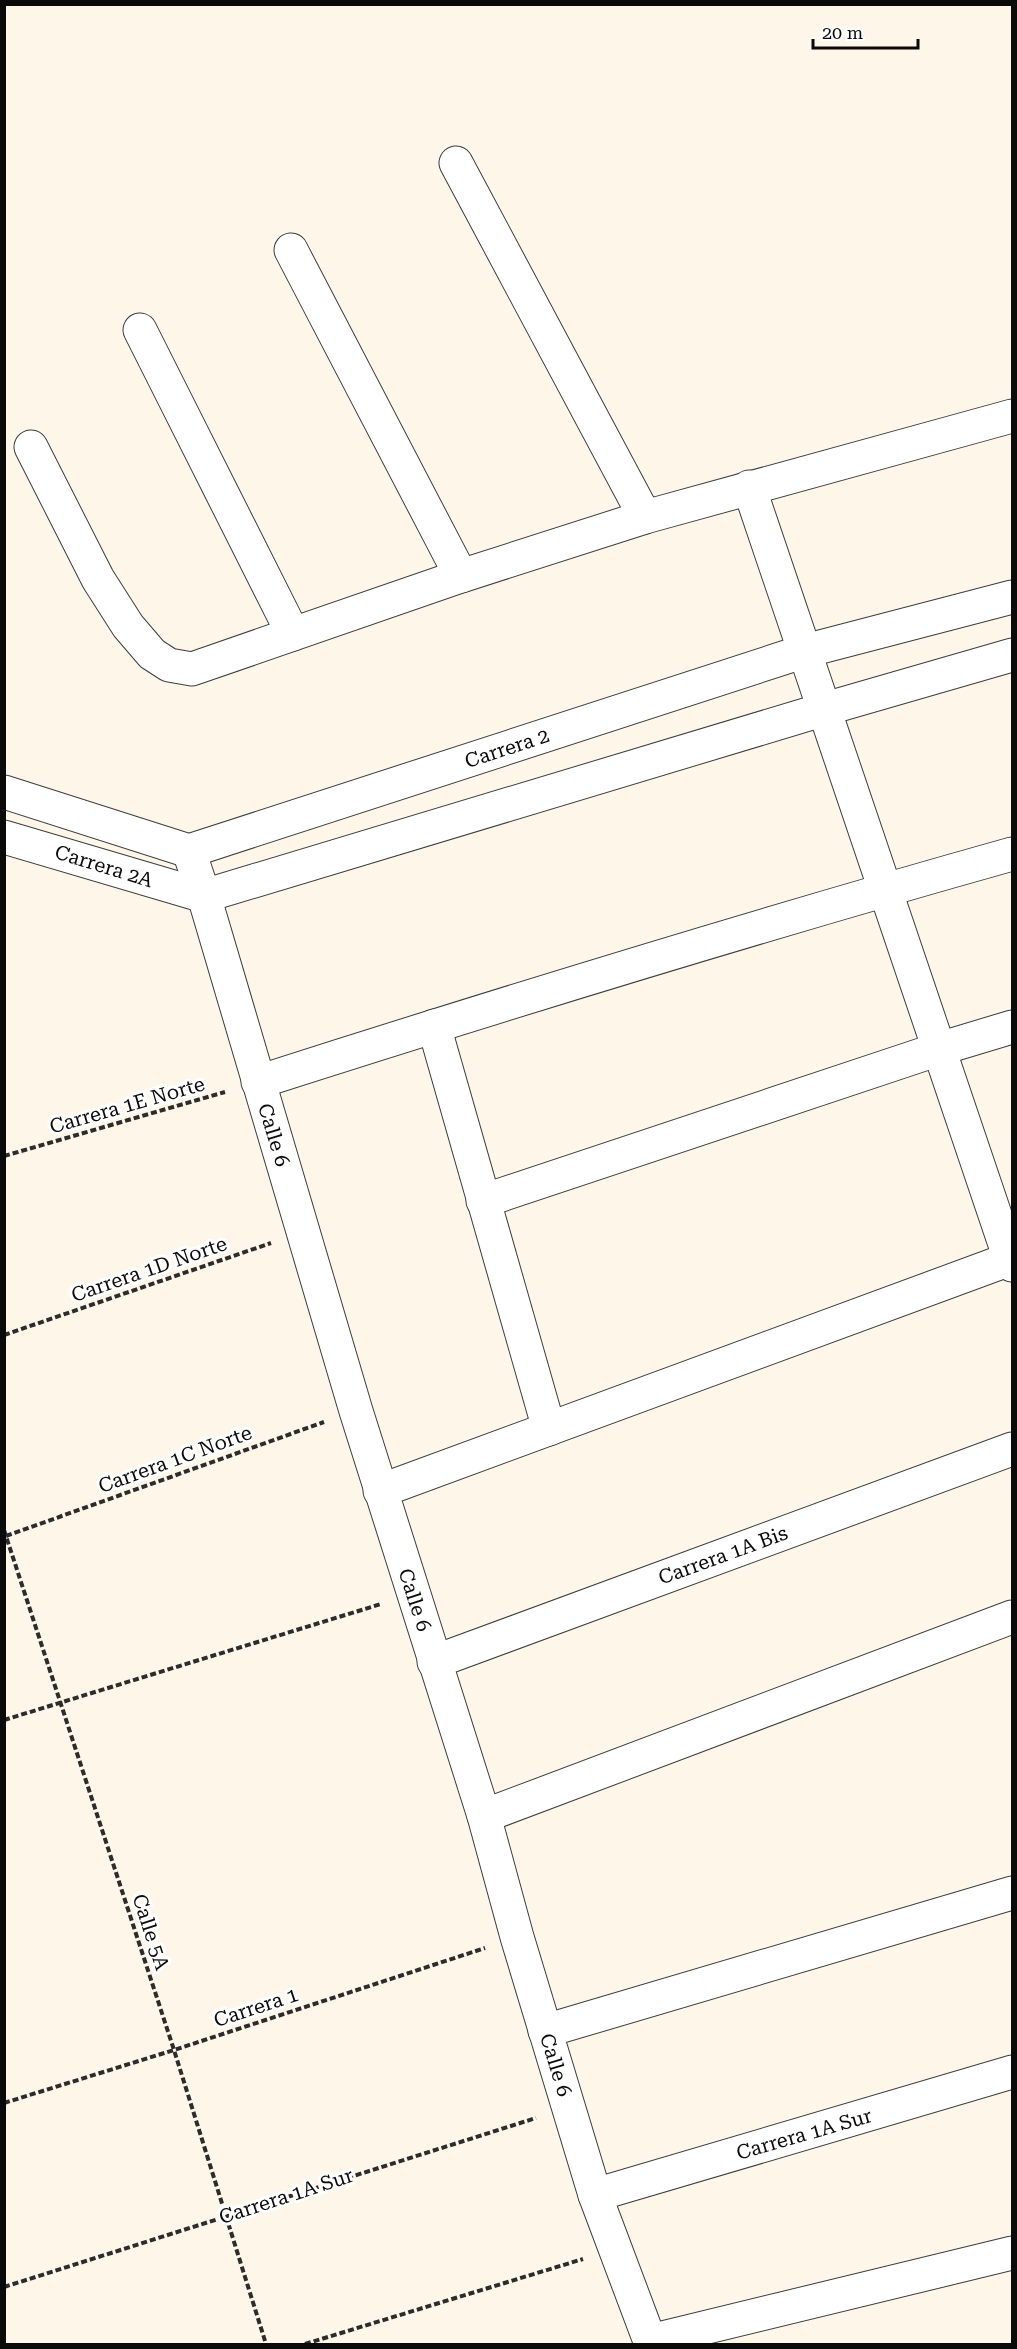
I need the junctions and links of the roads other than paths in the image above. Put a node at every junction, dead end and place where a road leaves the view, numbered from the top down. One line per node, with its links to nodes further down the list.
1 (456, 163): 7 (street)
2 (291, 250): 8 (street)
3 (140, 330): 10 (street)
4 (1012, 416): 6 (street)
5 (31, 447): 10 (street)
6 (749, 487): 7 (street); 11 (street)
7 (645, 517): 8 (street)
8 (461, 576): 10 (street)
9 (1012, 597): 11 (street, Carrera 2)
10 (293, 634)
11 (805, 651): 13 (street); 16 (street, Carrera 2)
12 (1012, 655): 13 (street)
13 (825, 709): 18 (street); 19 (street)
14 (4, 792): 16 (street)
15 (4, 837): 19 (street, Carrera 2A)
16 (189, 851): 19 (street, Calle 6)
17 (1012, 854): 18 (street)
18 (885, 890): 20 (street); 22 (street)
19 (204, 896): 23 (street, Calle 6)
20 (434, 1026): 23 (street); 24 (street)
21 (1012, 1027): 22 (street)
22 (939, 1049): 24 (street); 25 (street)
23 (258, 1082): 29 (street, Calle 6)
24 (483, 1201): 27 (street)
25 (1003, 1206): 26 (street)
26 (1011, 1262): 27 (street)
27 (549, 1429): 29 (street)
28 (1012, 1449): 31 (street, Carrera 1A Bis)
29 (380, 1491): 31 (street, Calle 6)
30 (1012, 1617): 32 (street)
31 (434, 1662): 32 (street, Calle 6)
32 (484, 1816): 34 (street, Calle 6)
33 (1012, 1893): 34 (street)
34 (545, 2031): 36 (street, Calle 6)
35 (1012, 2072): 36 (street, Carrera 1A Sur)
36 (595, 2195): 38 (street, Calle 6)
37 (1012, 2253): 38 (street)
38 (651, 2343)

